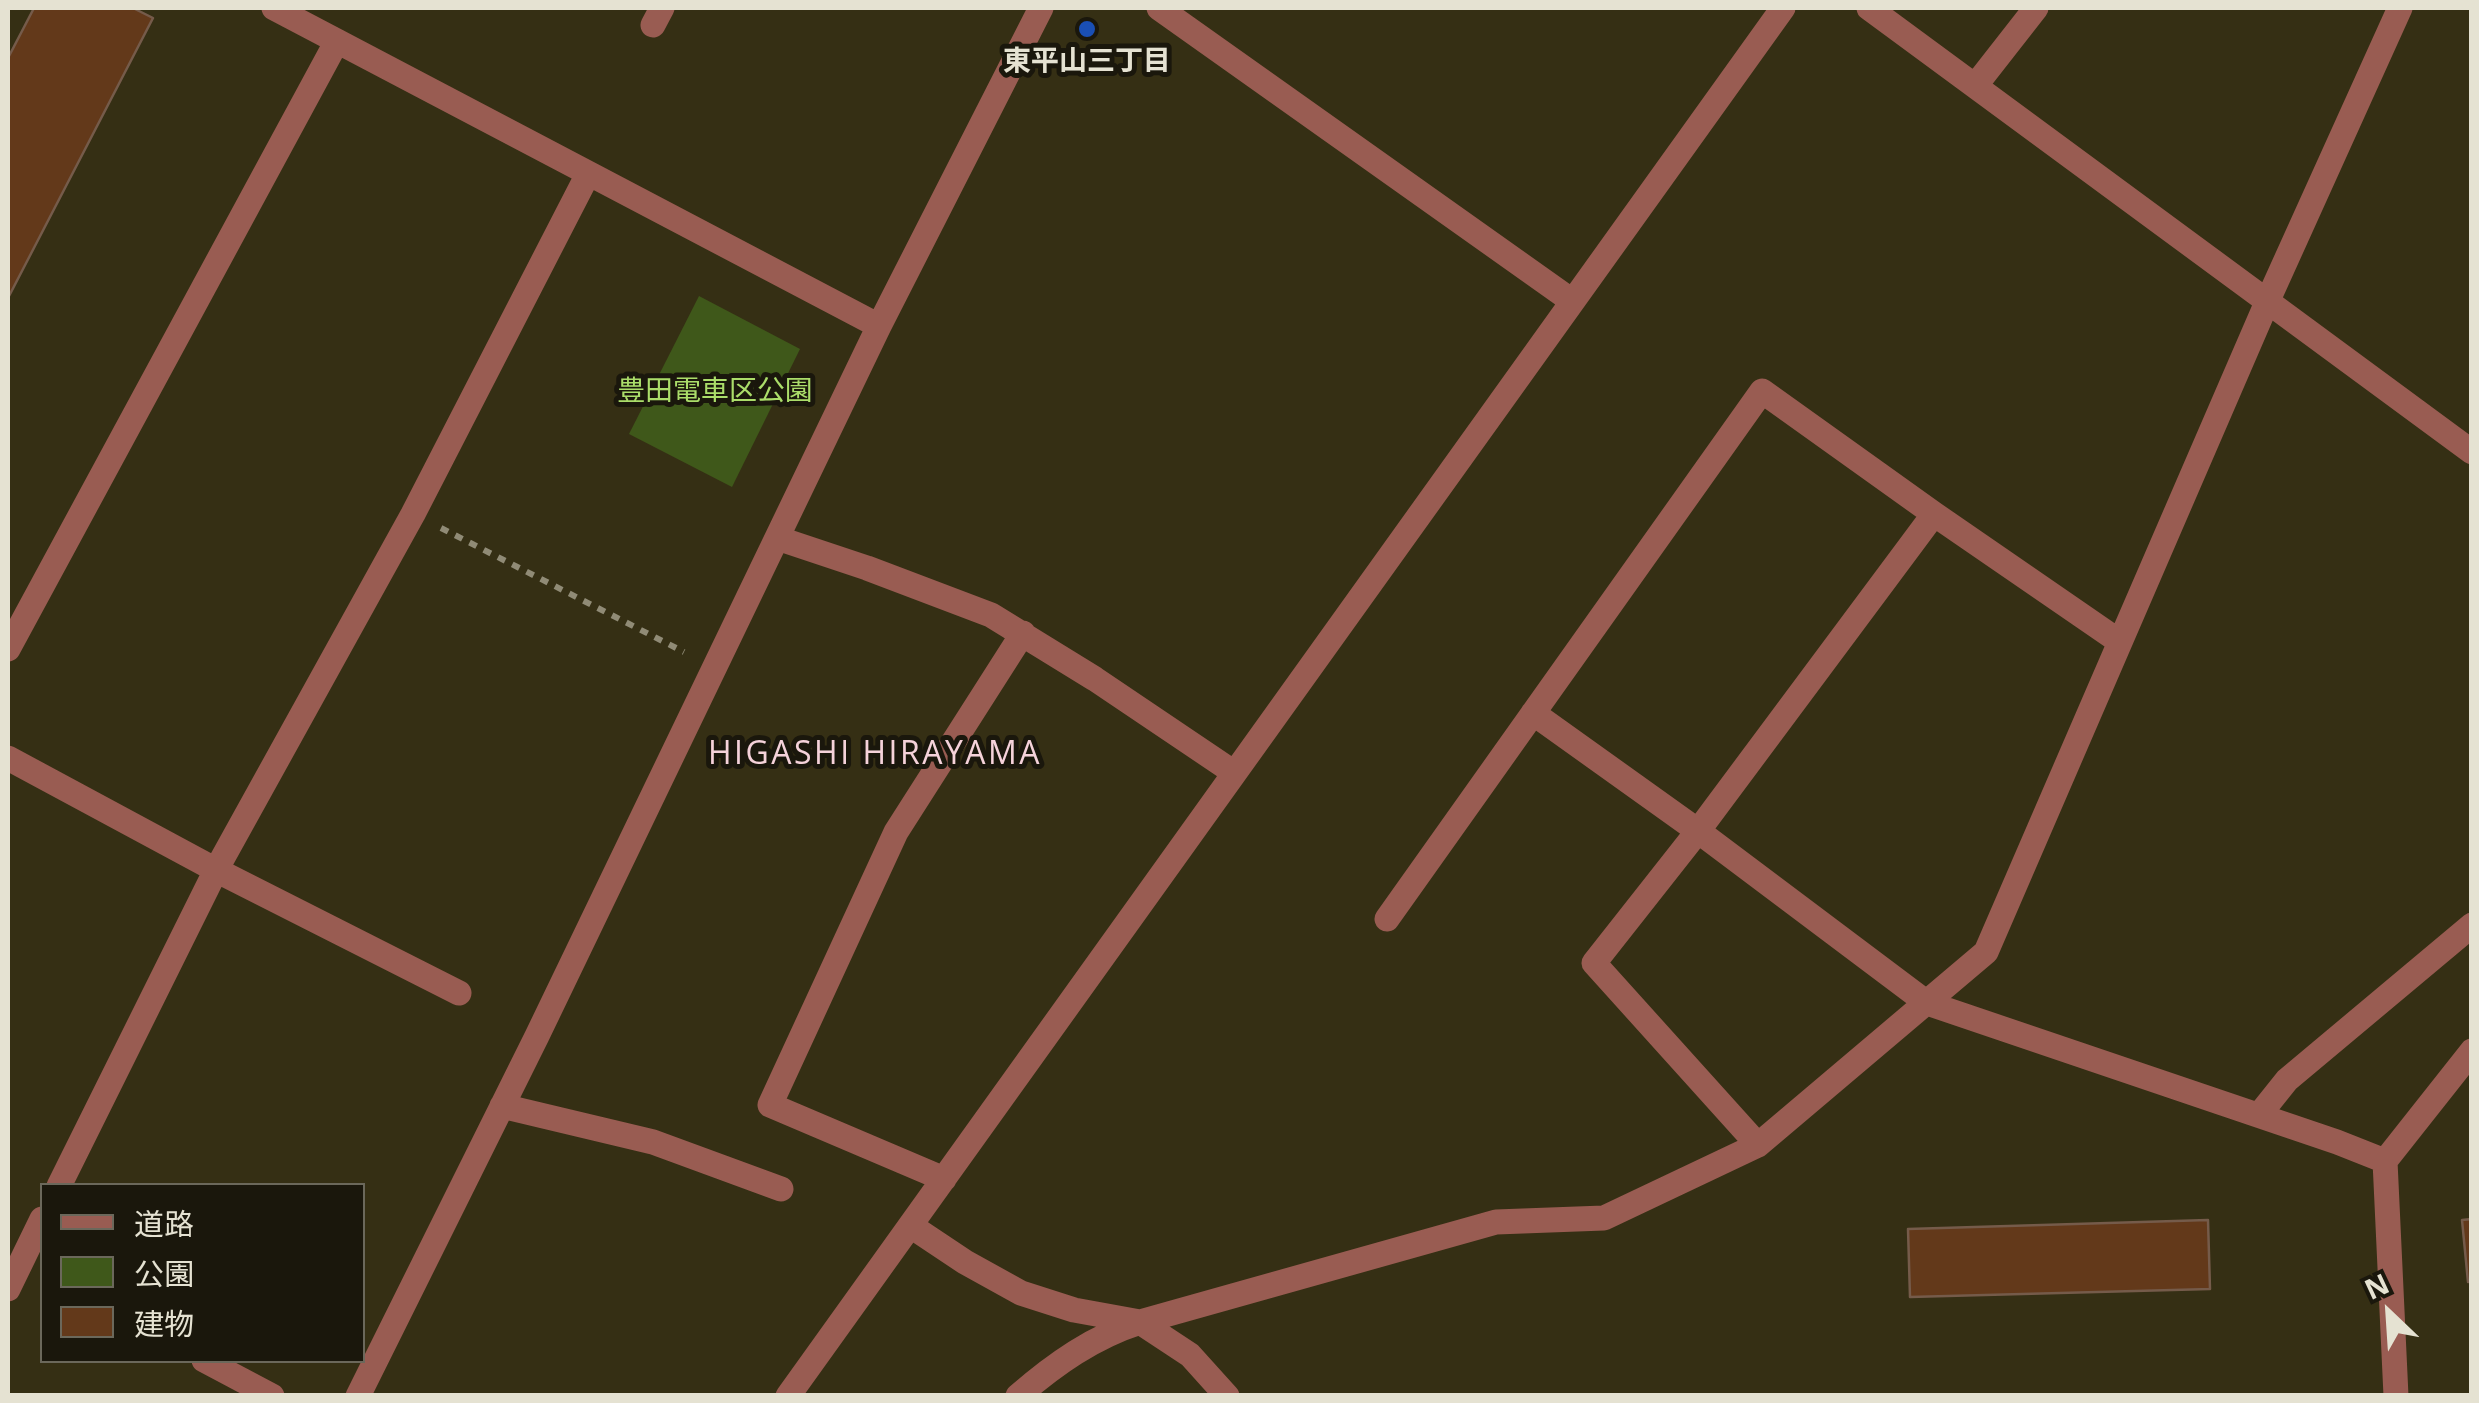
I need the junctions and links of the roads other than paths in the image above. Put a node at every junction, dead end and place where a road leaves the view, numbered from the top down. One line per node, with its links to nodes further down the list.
1 (274, 8): 8 (street)
2 (1041, 8): 13 (street)
3 (1159, 8): 12 (street)
4 (1783, 8): 12 (street)
5 (1869, 8): 9 (street)
6 (2036, 8): 9 (street)
7 (2400, 8): 11 (street)
8 (337, 41): 10 (street); 19 (street)
9 (1975, 86): 11 (street)
10 (588, 174): 13 (street); 24 (street)
11 (2268, 300): 14 (street); 18 (street)
12 (1572, 301): 22 (street)
13 (879, 326): 16 (street)
14 (2472, 452)
15 (1934, 514): 18 (street); 20 (street); 23 (street)
16 (777, 538): 17 (street); 30 (street)
17 (1023, 633): 22 (street); 34 (street)
18 (2120, 642): 28 (street)
19 (8, 650)
20 (1532, 713): 23 (street); 25 (street)
21 (8, 758): 24 (street)
22 (1233, 772): 34 (street)
23 (1698, 831): 28 (street); 32 (street)
24 (216, 870): 27 (street); 35 (street)
25 (1387, 919)
26 (2472, 925): 31 (street)
27 (459, 993)
28 (1927, 1003): 31 (street); 32 (street)
29 (2472, 1050): 33 (street)
30 (502, 1106): 36 (street); 44 (street)
31 (2259, 1115): 33 (street)
32 (1758, 1145): 41 (street)
33 (2385, 1161): 48 (street)
34 (944, 1179): 38 (street)
35 (60, 1183)
36 (781, 1189)
37 (40, 1224): 39 (street)
38 (911, 1226): 41 (street); 45 (street)
39 (23, 1267): 40 (street)
40 (8, 1289)
41 (1140, 1322): 46 (street); 47 (street)
42 (210, 1363): 43 (street)
43 (272, 1396)
44 (358, 1396)
45 (788, 1396)
46 (1018, 1396)
47 (1228, 1396)
48 (2396, 1396)

